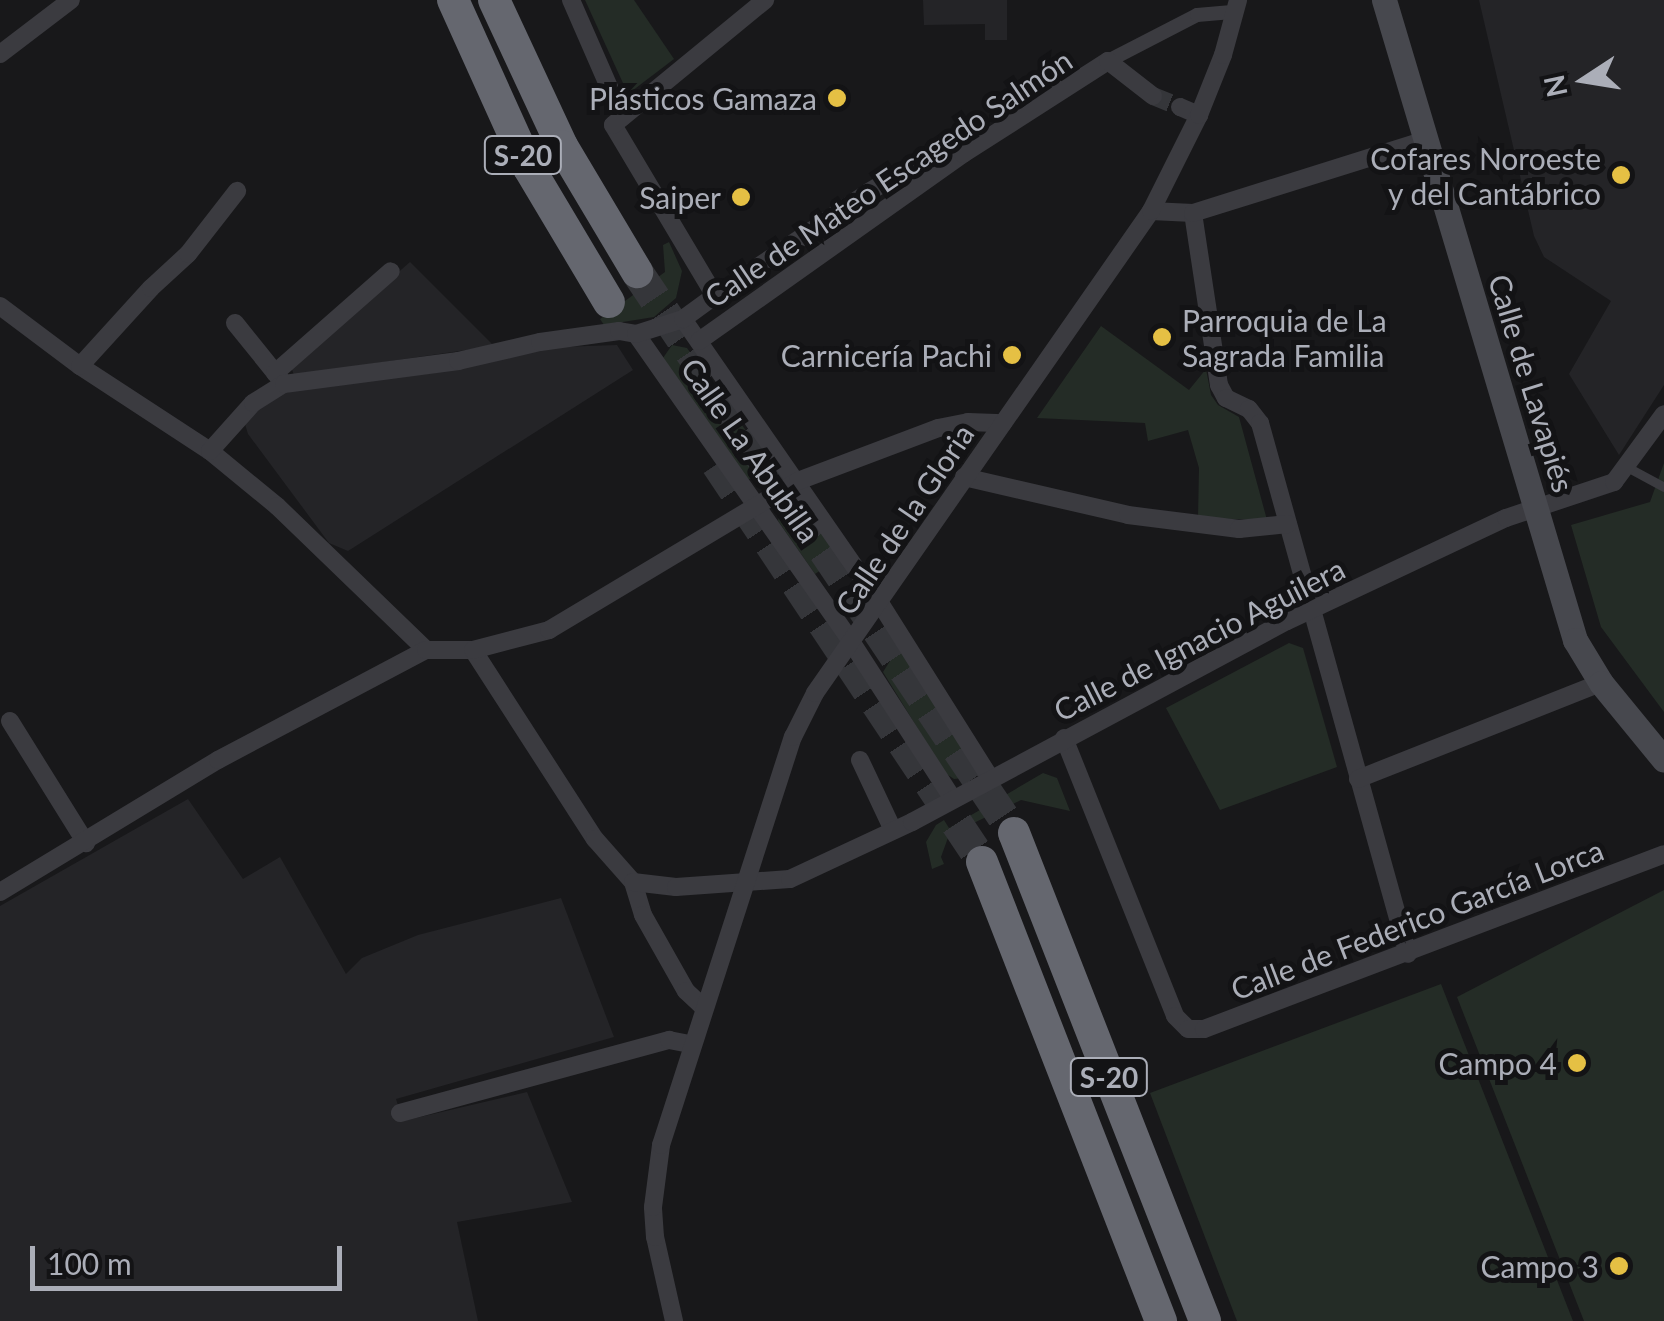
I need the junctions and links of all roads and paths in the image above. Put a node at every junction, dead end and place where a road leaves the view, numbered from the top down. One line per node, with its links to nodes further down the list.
1 (72, 0): 8 (street)
2 (453, 0): 22 (highway, S-20)
3 (494, 0): 20 (highway, S-20)
4 (571, 0): 13 (street)
5 (766, 0): 13 (street)
6 (1384, 0): 14 (main road, Calle de Lavapiés)
7 (1237, 6): 9 (street, Calle de Mateo Escagedo Salmón); 12 (street, Calle de la Gloria)
8 (0, 54)
9 (1108, 61): 10 (street, Calle de Mateo Escagedo Salmón); 15 (street, Calle de Mateo Escagedo Salmón)
10 (1153, 96)
11 (1180, 107): 12 (street)
12 (1199, 115): 17 (street, Calle de la Gloria)
13 (617, 121): 21 (street)
14 (1423, 141): 18 (street); 38 (main road, Calle de Lavapiés)
15 (963, 154): 21 (street, Calle de Mateo Escagedo Salmón); 27 (street, Calle de Mateo Escagedo Salmón)
16 (237, 191): 28 (street)
17 (1152, 211): 18 (street); 31 (street, Calle de la Gloria)
18 (1193, 213): 39 (street)
19 (391, 270): 29 (street, Calle de Mateo Escagedo Salmón)
20 (637, 272)
21 (715, 296): 24 (street, Calle de Mateo Escagedo Salmón)
22 (609, 302)
23 (0, 306): 28 (street)
24 (683, 319): 26 (street, Calle de Mateo Escagedo Salmón); 27 (street, Calle La Abubilla)
25 (234, 323): 29 (street)
26 (636, 334): 29 (street, Calle de Mateo Escagedo Salmón); 37 (street, Calle La Abubilla)
27 (699, 341): 35 (street, Calle La Abubilla)
28 (80, 366): 32 (street)
29 (280, 379): 32 (street, Calle de Mateo Escagedo Salmón)
30 (1664, 414): 33 (street)
31 (1003, 423): 34 (street, Calle de la Gloria); 35 (street)
32 (210, 451): 43 (street)
33 (1627, 467): 36 (lane); 38 (street, Calle de Ignacio Aguilera)
34 (964, 477): 39 (street); 40 (street, Calle de la Gloria)
35 (798, 481): 37 (street); 40 (street, Calle La Abubilla)
36 (1664, 487)
37 (756, 504): 42 (street, Calle La Abubilla); 44 (street)
38 (1536, 508): 41 (street, Calle de Ignacio Aguilera); 45 (main road, Calle de Lavapiés)
39 (1288, 524): 41 (street)
40 (880, 603): 42 (street, Calle de la Gloria); 50 (street, Calle La Abubilla)
41 (1311, 610): 47 (street, Calle de Ignacio Aguilera); 51 (street)
42 (852, 643): 52 (street, Calle La Abubilla); 58 (street, Calle de la Gloria)
43 (426, 650): 44 (street); 55 (street)
44 (472, 650): 59 (street)
45 (1601, 684): 49 (main road, Calle de Lavapiés); 51 (street)
46 (10, 721): 55 (street)
47 (1064, 738): 50 (street, Calle de Ignacio Aguilera); 61 (street, Calle de Federico García Lorca)
48 (860, 760): 53 (street)
49 (1664, 760)
50 (990, 778): 52 (street, Calle de Ignacio Aguilera)
51 (1358, 779): 61 (street)
52 (953, 799): 53 (street, Calle de Ignacio Aguilera)
53 (893, 830): 58 (street, Calle de Ignacio Aguilera)
54 (1014, 833): 67 (highway, S-20)
55 (86, 842): 60 (street)
56 (1664, 854): 61 (street, Calle de Federico García Lorca)
57 (982, 862): 66 (highway, S-20)
58 (748, 880): 59 (street); 62 (street, Calle de la Gloria)
59 (632, 882): 62 (street)
60 (0, 892)
61 (1408, 954)
62 (703, 1007): 63 (street, Calle de la Gloria)
63 (690, 1044): 64 (street); 65 (street, Calle de la Gloria)
64 (400, 1113)
65 (674, 1321)
66 (1161, 1321)
67 (1205, 1321)

